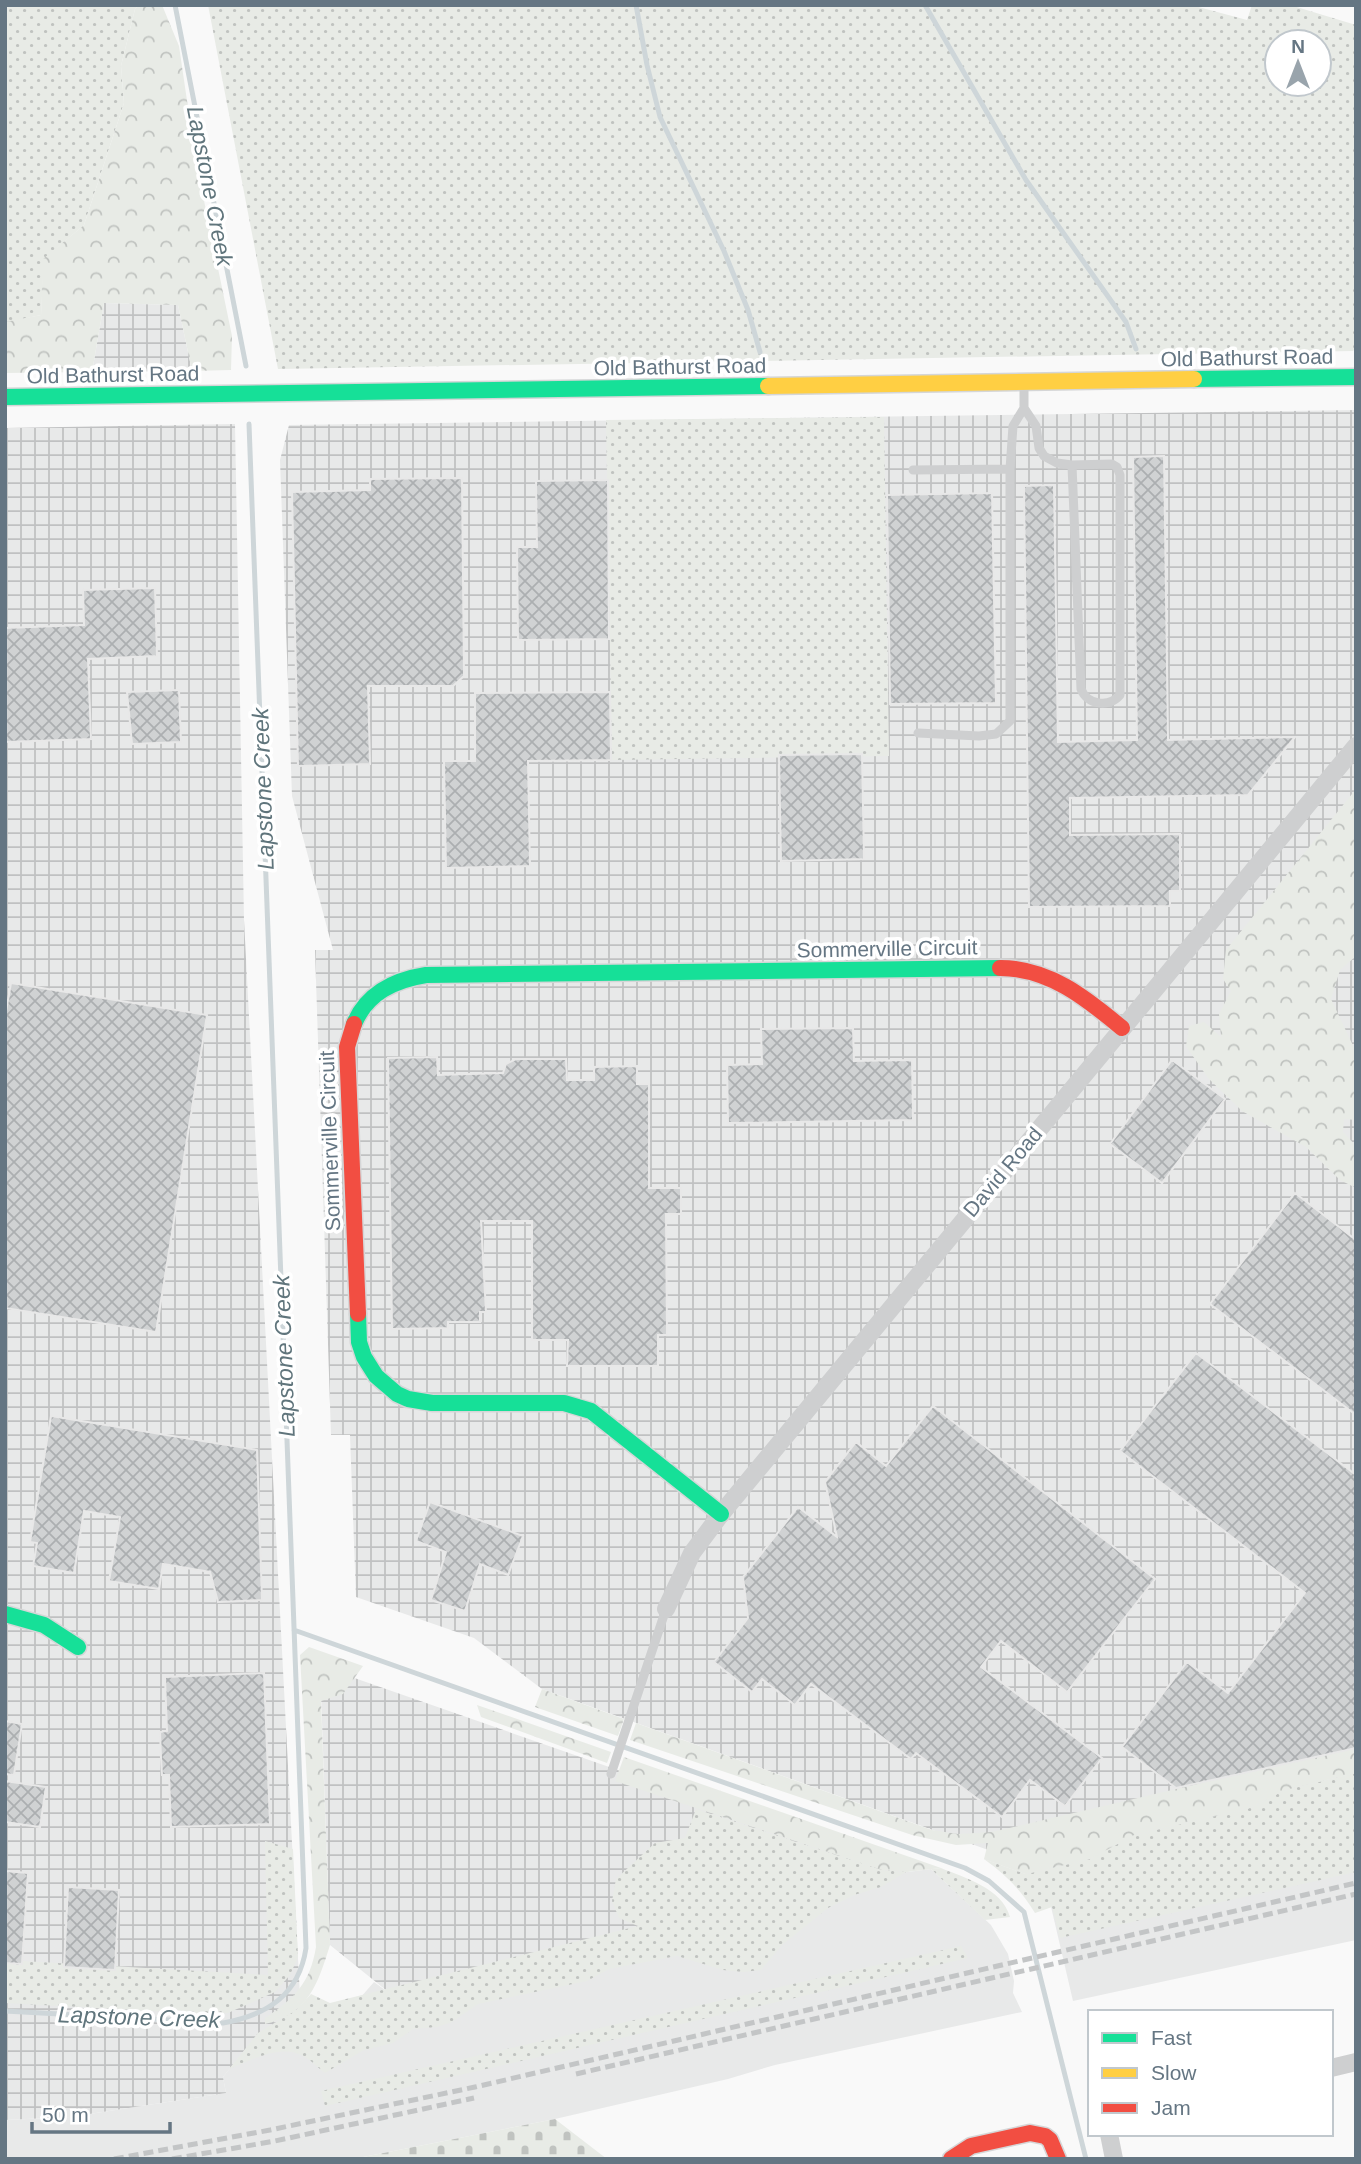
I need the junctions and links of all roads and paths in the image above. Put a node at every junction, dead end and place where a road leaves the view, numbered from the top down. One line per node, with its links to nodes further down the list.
1 (1356, 377): 2 (street, Old Bathurst Road)
2 (1024, 383): 3 (street, Old Bathurst Road); 4 (lane)
3 (5, 397)
4 (1024, 408): 5 (lane); 6 (lane)
5 (1072, 465): 5 (lane)
6 (1010, 469): 7 (lane); 8 (lane)
7 (913, 470)
8 (919, 733)
9 (1356, 746): 10 (street, David Road)
10 (1122, 1028): 11 (street, David Road); 11 (street, Sommerville Circuit)
11 (721, 1514): 12 (street, David Road)
12 (666, 1609): 15 (lane)
13 (5, 1614): 14 (street)
14 (78, 1647)
15 (611, 1774)
16 (1356, 2062): 17 (street)
17 (1333, 2068)
18 (1109, 2136): 21 (street)
19 (951, 2159): 20 (street)
20 (1058, 2159)
21 (1114, 2159)

